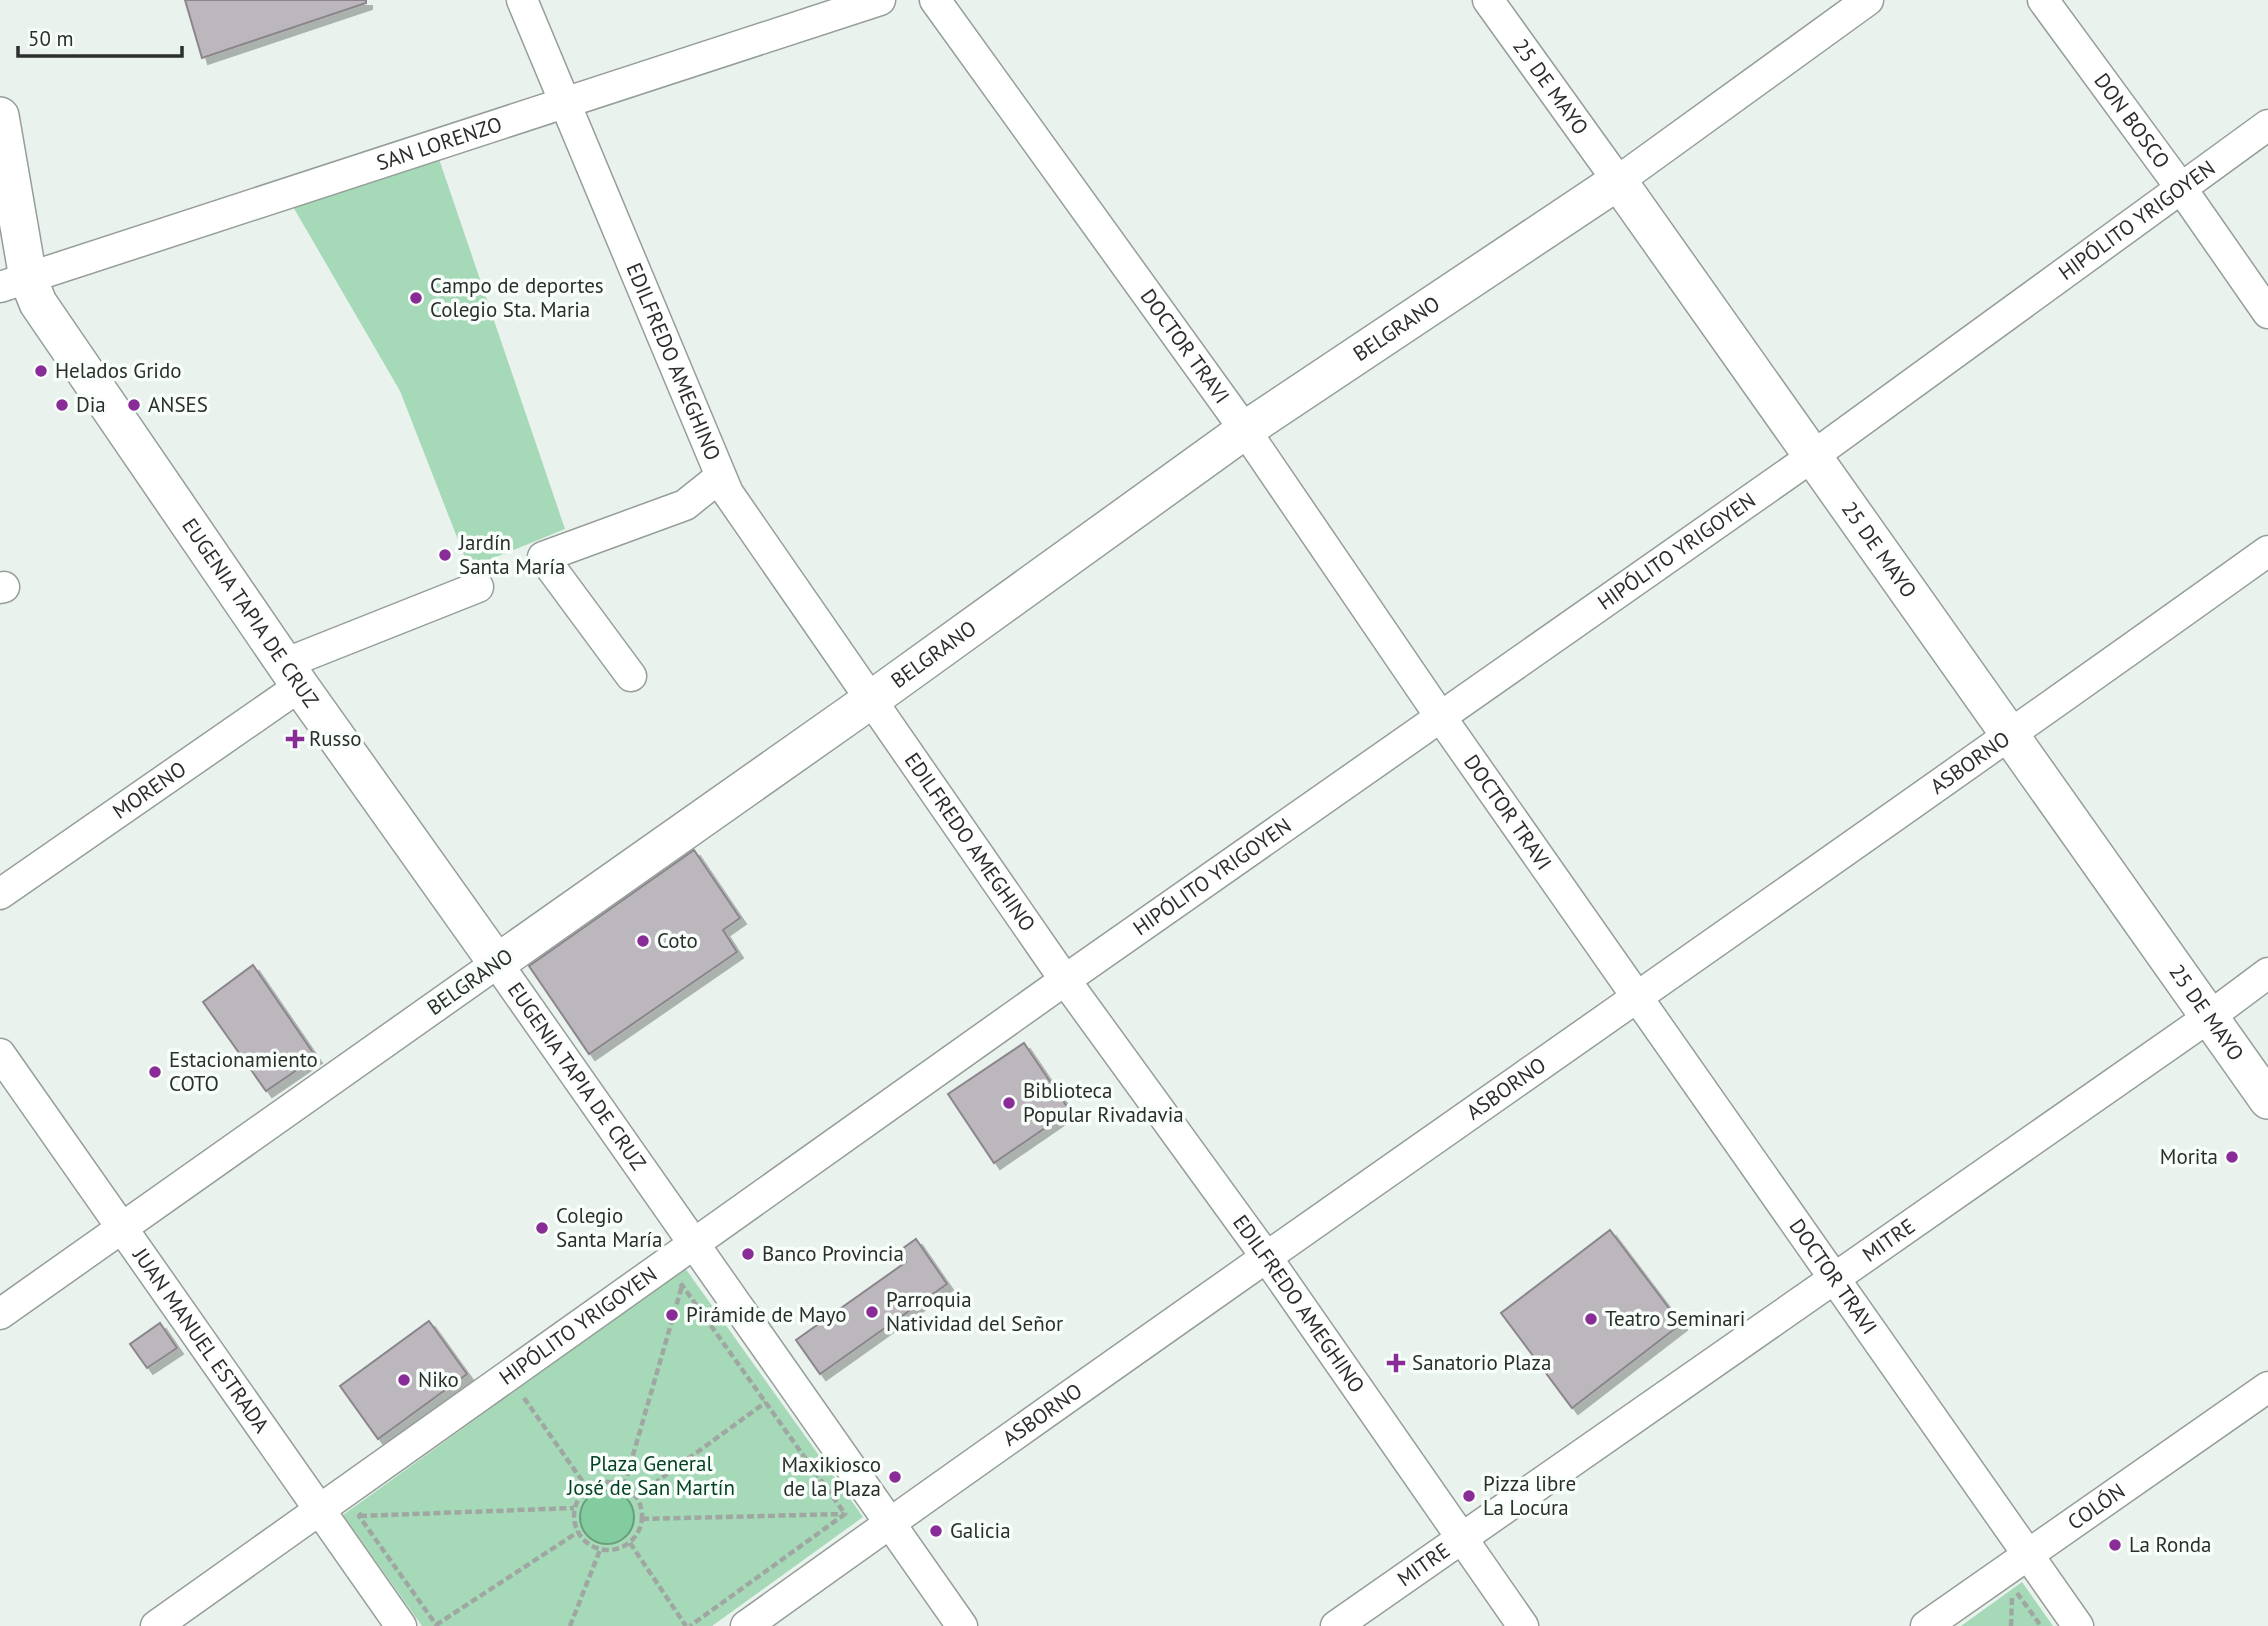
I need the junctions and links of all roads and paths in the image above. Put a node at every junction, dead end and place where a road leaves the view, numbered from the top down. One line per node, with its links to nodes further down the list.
1 (522, 0): 7 (street, EDILFREDO AMEGHINO)
2 (880, 0): 7 (street, SAN LORENZO)
3 (935, 0): 14 (street, DOCTOR TRAVI)
4 (1488, 0): 10 (street, 25 DE MAYO)
5 (1868, 0): 10 (street, BELGRANO)
6 (2043, 0): 11 (street, DON BOSCO)
7 (564, 102): 12 (street, SAN LORENZO); 16 (street, EDILFREDO AMEGHINO)
8 (0, 116): 12 (main road, EUGENIA TAPIA DE CRUZ)
9 (2268, 125): 11 (street, HIPÓLITO YRIGOYEN)
10 (1618, 181): 14 (main road, BELGRANO); 15 (main road, 25 DE MAYO)
11 (2180, 188): 13 (street, DON BOSCO); 15 (street, HIPÓLITO YRIGOYEN)
12 (14, 283): 19 (main road, EUGENIA TAPIA DE CRUZ)
13 (2268, 313)
14 (1245, 430): 21 (main road, BELGRANO); 22 (street, DOCTOR TRAVI)
15 (1813, 456): 22 (street, HIPÓLITO YRIGOYEN); 23 (main road, 25 DE MAYO)
16 (720, 478): 20 (street); 21 (street, EDILFREDO AMEGHINO)
17 (2268, 551): 23 (street, ASBORNO)
18 (478, 587): 19 (street, MORENO)
19 (292, 675): 24 (street, MORENO); 25 (main road, EUGENIA TAPIA DE CRUZ)
20 (631, 676)
21 (872, 699): 25 (main road, BELGRANO); 27 (street, EDILFREDO AMEGHINO)
22 (1440, 716): 27 (street, HIPÓLITO YRIGOYEN); 28 (street, DOCTOR TRAVI)
23 (2012, 735): 28 (street, ASBORNO); 29 (main road, 25 DE MAYO)
24 (0, 894)
25 (498, 963): 32 (street, BELGRANO); 33 (street, EUGENIA TAPIA DE CRUZ)
26 (2268, 973): 29 (street, MITRE)
27 (1065, 980): 33 (street, HIPÓLITO YRIGOYEN); 34 (street, EDILFREDO AMEGHINO)
28 (1636, 996): 34 (street, ASBORNO); 35 (street, DOCTOR TRAVI)
29 (2209, 1017): 31 (main road, 25 DE MAYO); 35 (street, MITRE)
30 (0, 1054): 32 (street, JUAN MANUEL ESTRADA)
31 (2268, 1100)
32 (123, 1229): 38 (street, BELGRANO); 47 (street, JUAN MANUEL ESTRADA)
33 (694, 1245): 47 (street, HIPÓLITO YRIGOYEN); 51 (street, EUGENIA TAPIA DE CRUZ)
34 (1266, 1258): 51 (street, ASBORNO); 53 (street, EDILFREDO AMEGHINO)
35 (1835, 1279): 53 (street, MITRE); 56 (street, DOCTOR TRAVI)
36 (682, 1285): 37 (path); 41 (path); 42 (path)
37 (671, 1293)
38 (0, 1314)
39 (2268, 1387): 56 (street, COLÓN)
40 (535, 1390): 43 (path)
41 (766, 1402): 44 (path); 48 (path)
42 (624, 1486): 43 (path); 44 (path)
43 (589, 1489): 46 (path)
44 (636, 1496): 50 (path)
45 (370, 1508): 49 (path)
46 (574, 1508): 49 (path); 52 (path)
47 (320, 1511): 58 (street, HIPÓLITO YRIGOYEN); 59 (street, JUAN MANUEL ESTRADA)
48 (845, 1514): 50 (path); 62 (path)
49 (359, 1516): 60 (path)
50 (642, 1519): 54 (path)
51 (888, 1524): 63 (street, ASBORNO); 64 (street, EUGENIA TAPIA DE CRUZ)
52 (578, 1532): 55 (path); 60 (path)
53 (1461, 1537): 65 (street, MITRE); 66 (street, EDILFREDO AMEGHINO)
54 (630, 1544): 55 (path); 62 (path)
55 (600, 1549): 61 (path)
56 (2027, 1555): 67 (street, COLÓN); 69 (street, DOCTOR TRAVI)
57 (2012, 1586): 68 (path)
58 (156, 1626)
59 (401, 1626)
60 (436, 1626)
61 (570, 1626)
62 (688, 1626)
63 (746, 1626)
64 (962, 1626)
65 (1336, 1626)
66 (1523, 1626)
67 (1926, 1626)
68 (2011, 1626)
69 (2078, 1626)

